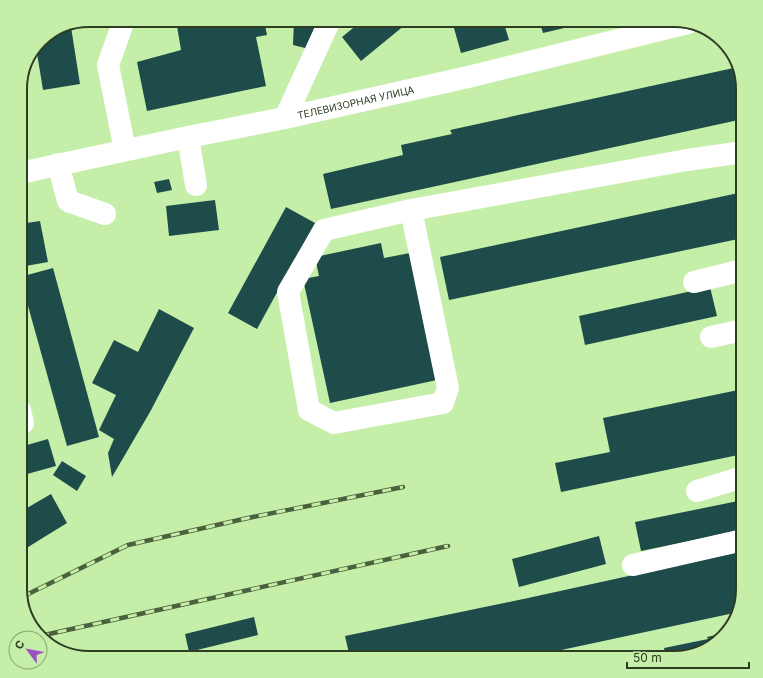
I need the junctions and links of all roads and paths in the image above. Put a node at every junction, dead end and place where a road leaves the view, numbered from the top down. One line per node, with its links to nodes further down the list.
1 (122, 27): 6 (street)
2 (327, 27): 4 (street)
3 (668, 27): 4 (street, ТЕЛЕВИЗОРНАЯ УЛИЦА)
4 (285, 118): 5 (street, ТЕЛЕВИЗОРНАЯ УЛИЦА)
5 (188, 137): 6 (street, ТЕЛЕВИЗОРНАЯ УЛИЦА); 10 (street)
6 (125, 150): 8 (street, ТЕЛЕВИЗОРНАЯ УЛИЦА)
7 (736, 153): 11 (street)
8 (58, 164): 9 (street, ТЕЛЕВИЗОРНАЯ УЛИЦА); 12 (street)
9 (27, 171)
10 (196, 185)
11 (411, 210): 11 (street)
12 (106, 214)
13 (736, 272): 14 (street)
14 (694, 282)
15 (736, 332): 16 (street)
16 (711, 337)
17 (736, 479): 18 (street)
18 (697, 490)
19 (736, 542): 20 (street)
20 (634, 565)

